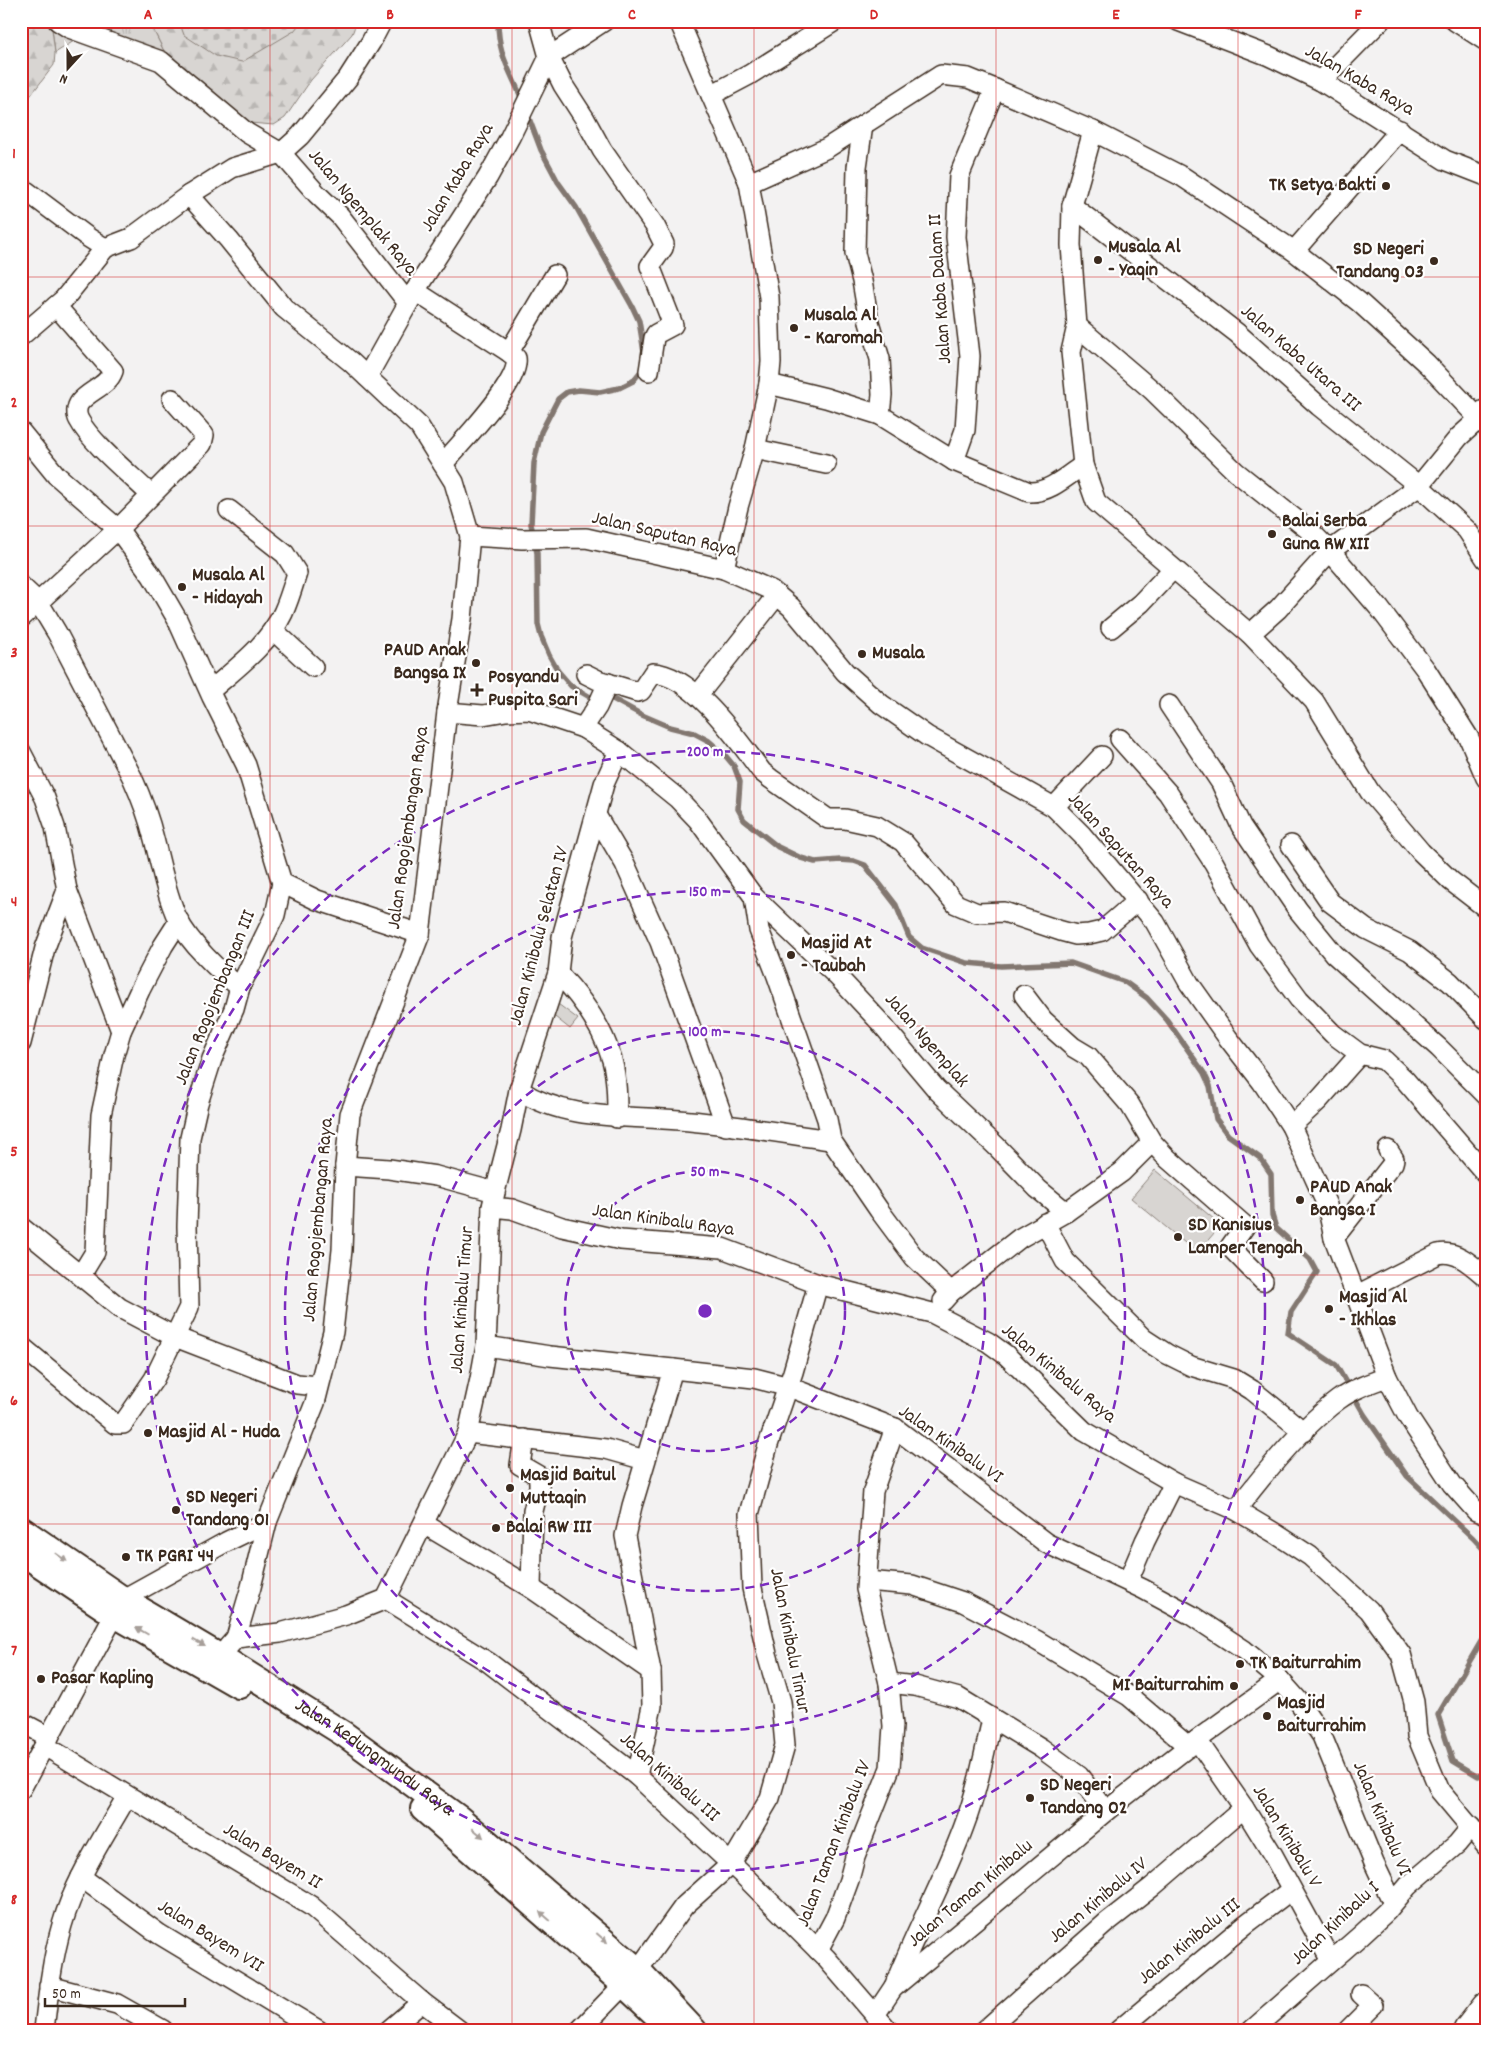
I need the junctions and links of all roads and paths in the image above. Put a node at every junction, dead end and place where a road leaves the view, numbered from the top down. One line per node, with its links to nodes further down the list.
1 (58, 21): 18 (street, Jalan Ngemplak Raya)
2 (382, 21): 18 (street)
3 (539, 21): 11 (street)
4 (604, 21): 11 (street)
5 (679, 21): 14 (street)
6 (835, 21): 14 (street)
7 (1178, 21): 12 (street, Jalan Kaba Raya)
8 (1380, 21): 12 (street)
9 (1455, 21): 10 (street)
10 (1486, 41)
11 (549, 57): 27 (street, Jalan Kaba Raya); 32 (street)
12 (1321, 81): 16 (street, Jalan Kaba Raya)
13 (995, 89): 15 (street); 17 (street); 40 (street, Jalan Kaba Dalam II)
14 (711, 95): 20 (street)
15 (863, 125): 20 (street); 36 (street)
16 (1400, 130): 19 (street, Jalan Kaba Raya); 25 (street)
17 (1093, 131): 23 (street); 25 (street)
18 (281, 154): 22 (street); 27 (street, Jalan Ngemplak Raya)
19 (1486, 176)
20 (750, 183): 34 (street)
21 (21, 187): 24 (street)
22 (189, 195): 24 (street); 33 (street, Jalan Rogojembangan Raya)
23 (1072, 206): 29 (street); 44 (street, Jalan Kaba Utara III)
24 (105, 248): 28 (street)
25 (1294, 251): 37 (street)
26 (555, 275): 31 (street)
27 (411, 297): 31 (street, Jalan Ngemplak Raya); 33 (street, Jalan Kaba Raya)
28 (56, 306): 30 (street); 45 (street)
29 (1077, 326): 43 (street); 49 (street)
30 (21, 336)
31 (509, 352): 41 (street)
32 (648, 371)
33 (367, 377): 41 (street, Jalan Rogojembangan Raya)
34 (769, 384): 36 (street); 39 (street)
35 (172, 400): 45 (street)
36 (880, 415): 40 (street)
37 (1483, 417): 44 (street)
38 (21, 432): 47 (street)
39 (755, 449): 42 (street); 51 (street)
40 (954, 461): 43 (street)
41 (443, 464): 48 (street, Jalan Rogojembangan Raya)
42 (826, 464)
43 (1083, 465): 52 (street)
44 (1419, 486): 49 (street); 50 (street, Jalan Kaba Utara III)
45 (151, 495): 47 (street)
46 (230, 510): 58 (street)
47 (118, 530): 55 (street); 63 (street)
48 (470, 536): 51 (street, Jalan Saputan Raya); 66 (street, Jalan Rogojembangan Raya)
49 (1330, 551): 59 (street); 72 (street)
50 (1486, 559)
51 (724, 569): 54 (street, Jalan Saputan Raya)
52 (1173, 569): 57 (street); 59 (street)
53 (21, 586): 55 (street)
54 (777, 595): 64 (street); 73 (street, Jalan Saputan Raya)
55 (39, 603): 56 (street); 81 (street)
56 (21, 618)
57 (1111, 628)
58 (274, 630): 60 (street); 63 (street)
59 (1250, 634): 80 (street)
60 (313, 667)
61 (586, 674): 62 (street)
62 (608, 683): 64 (street); 67 (street)
63 (210, 691): 76 (street)
64 (698, 695): 79 (street)
65 (1169, 705): 91 (street)
66 (447, 712): 67 (street, Jalan Ngemplak); 82 (street, Jalan Rogojembangan Raya)
67 (583, 728): 69 (street, Jalan Ngemplak)
68 (1120, 739): 89 (street)
69 (619, 751): 74 (street, Jalan Kinibalu Selatan IV); 78 (street, Jalan Ngemplak)
70 (21, 752): 77 (street)
71 (1102, 756): 73 (street)
72 (1486, 778)
73 (1054, 807): 79 (street, Jalan Saputan Raya)
74 (596, 815): 83 (street, Jalan Kinibalu Selatan IV); 93 (street)
75 (1291, 845): 86 (street)
76 (282, 883): 82 (street); 84 (street, Jalan Rogojembangan III)
77 (67, 890): 87 (street); 88 (street)
78 (754, 897): 95 (street, Jalan Ngemplak); 101 (street, Jalan Ngemplak)
79 (1138, 900): 94 (street, Jalan Saputan Raya)
80 (1486, 908)
81 (179, 921): 84 (street); 87 (street)
82 (420, 934): 98 (street, Jalan Rogojembangan Raya)
83 (558, 973): 90 (street, Jalan Kinibalu Selatan IV); 92 (street)
84 (240, 987): 112 (street, Jalan Rogojembangan III)
85 (1024, 995): 96 (street)
86 (1486, 1019)
87 (121, 1031): 105 (street)
88 (21, 1042)
89 (1360, 1054): 94 (street); 99 (street)
90 (519, 1090): 92 (street); 100 (street, Jalan Kinibalu Selatan IV)
91 (1486, 1095)
92 (617, 1118): 93 (street)
93 (726, 1126): 95 (street)
94 (1291, 1126): 104 (street, Jalan Saputan Raya)
95 (831, 1140): 109 (street, Jalan Ngemplak)
96 (1152, 1142): 101 (street); 107 (street)
97 (1388, 1150): 104 (street)
98 (345, 1166): 100 (street, Jalan Kinibalu Raya); 117 (street, Jalan Rogojembangan Raya)
99 (1486, 1174)
100 (494, 1200): 108 (street, Jalan Kinibalu Raya); 114 (street, Jalan Kinibalu Timur)
101 (1066, 1212): 102 (street)
102 (1045, 1223): 109 (street); 120 (street)
103 (21, 1228): 105 (street)
104 (1334, 1238): 110 (street, Jalan Saputan Raya)
105 (81, 1275): 112 (street)
106 (1486, 1276): 110 (street)
107 (1263, 1282)
108 (818, 1284): 111 (street, Jalan Kinibalu Raya); 118 (street, Jalan Kinibalu Timur)
109 (951, 1292): 111 (street)
110 (1355, 1296): 116 (street, Jalan Saputan Raya)
111 (932, 1313): 124 (street, Jalan Kinibalu Raya)
112 (175, 1337): 113 (street, Jalan Rogojembangan III); 117 (street)
113 (21, 1346)
114 (486, 1346): 115 (street, Jalan Kinibalu VI); 121 (street, Jalan Kinibalu Timur)
115 (673, 1369): 118 (street, Jalan Kinibalu VI); 123 (street)
116 (1387, 1377): 120 (street); 126 (street, Jalan Saputan Raya)
117 (318, 1386): 127 (street, Jalan Rogojembangan Raya)
118 (789, 1387): 119 (street, Jalan Kinibalu VI); 152 (street, Jalan Kinibalu Timur)
119 (894, 1428): 131 (street, Jalan Taman Kinibalu IV); 132 (street, Jalan Kinibalu VI)
120 (1304, 1432): 125 (street)
121 (468, 1433): 122 (street); 128 (street, Jalan Kinibalu Timur)
122 (524, 1439): 123 (street); 133 (street)
123 (645, 1460): 138 (street)
124 (1174, 1483): 125 (street, Jalan Kinibalu Raya); 132 (street)
125 (1236, 1510): 150 (street, Jalan Kinibalu Raya)
126 (1486, 1515)
127 (267, 1522): 135 (street); 136 (street, Jalan Rogojembangan Raya)
128 (424, 1524): 133 (street); 134 (street, Jalan Kinibalu Timur)
129 (21, 1529): 135 (main road, Jalan Kedungmundu Raya, one-way to 135)
130 (21, 1552): 135 (main road, Jalan Kedungmundu Raya)
131 (867, 1581): 140 (street, Jalan Taman Kinibalu IV); 144 (street, Jalan Kinibalu V)
132 (1128, 1581): 139 (street, Jalan Kinibalu VI)
133 (531, 1588): 138 (street)
134 (386, 1599): 136 (street); 145 (street, Jalan Kinibalu III)
135 (119, 1607): 137 (main road, Jalan Kedungmundu Raya); 143 (street)
136 (236, 1638): 137 (street)
137 (215, 1663): 160 (main road, Jalan Kedungmundu Raya)
138 (651, 1670): 145 (street)
139 (1280, 1680): 144 (street, Jalan Taman Kinibalu); 155 (street, Jalan Kinibalu VI)
140 (888, 1683): 141 (street); 156 (street, Jalan Taman Kinibalu IV)
141 (992, 1719): 149 (street); 157 (street)
142 (21, 1722): 143 (street, Jalan Bayem II)
143 (47, 1741): 146 (street); 147 (street, Jalan Bayem II)
144 (1193, 1744): 148 (street, Jalan Kinibalu V); 149 (street, Jalan Taman Kinibalu)
145 (637, 1776): 152 (street, Jalan Kinibalu III)
146 (21, 1789)
147 (126, 1796): 153 (street); 164 (street, Jalan Bayem II)
148 (1244, 1808): 154 (street, Jalan Kinibalu V); 177 (street, Jalan Kinibalu IV)
149 (1106, 1811): 159 (street, Jalan Taman Kinibalu)
150 (1470, 1827): 151 (street, Jalan Kinibalu Raya); 155 (street, Jalan Kinibalu I)
151 (1486, 1846)
152 (731, 1864): 156 (street, Jalan Kinibalu III); 160 (street, Jalan Kinibalu Timur)
153 (81, 1877): 161 (street); 170 (street, Jalan Bayem VII)
154 (1291, 1890): 158 (street, Jalan Kinibalu V); 178 (street, Jalan Kinibalu III)
155 (1393, 1903): 158 (street, Jalan Kinibalu I)
156 (818, 1950): 166 (street, Jalan Kinibalu III)
157 (908, 1950): 159 (street); 162 (street)
158 (1331, 1961): 179 (street, Jalan Kinibalu I)
159 (923, 1964): 162 (street, Jalan Taman Kinibalu)
160 (631, 1977): 173 (street, Jalan Kinibalu Timur); 174 (main road, Jalan Kedungmundu Raya); 175 (main road, Jalan Kedungmundu Raya)
161 (50, 1986): 167 (street); 168 (street)
162 (893, 1988): 166 (street, Jalan Taman Kinibalu)
163 (1361, 1994): 180 (street)
164 (422, 2002): 171 (street); 172 (street, Jalan Bayem II)
165 (1486, 2007): 181 (highway)
166 (875, 2015): 176 (street, Jalan Kinibalu III)
167 (143, 2024): 169 (street)
168 (44, 2030)
169 (163, 2030)
170 (318, 2030)
171 (389, 2030)
172 (459, 2030)
173 (580, 2030)
174 (672, 2030)
175 (694, 2030)
176 (888, 2030)
177 (985, 2030)
178 (1118, 2030)
179 (1252, 2030)
180 (1348, 2030)
181 (1468, 2030)

